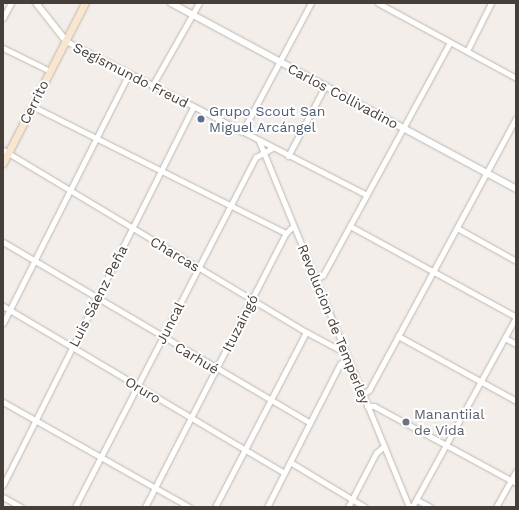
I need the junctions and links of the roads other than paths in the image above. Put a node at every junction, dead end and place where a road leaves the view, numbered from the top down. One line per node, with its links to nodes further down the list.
1 (11, 3): 10 (street)
2 (36, 3): 11 (street)
3 (85, 3): 11 (main road, Cerrito)
4 (171, 3): 9 (street, Carlos Collivadino)
5 (199, 3): 9 (street)
6 (311, 3): 15 (street)
7 (378, 3): 12 (street)
8 (491, 3): 14 (street)
9 (193, 15): 15 (street, Carlos Collivadino); 19 (street)
10 (3, 18)
11 (66, 41): 16 (main road, Cerrito); 17 (street, Segismundo Freud)
12 (450, 42): 14 (street); 24 (street)
13 (3, 48): 16 (street)
14 (467, 51): 18 (street)
15 (279, 62): 20 (street, Carlos Collivadino); 25 (street)
16 (50, 71): 21 (main road, Cerrito)
17 (129, 74): 19 (street, Segismundo Freud); 26 (street)
18 (516, 78)
19 (152, 86): 22 (street, Segismundo Freud)
20 (325, 86): 24 (street, Carlos Collivadino); 31 (street)
21 (32, 106): 26 (street); 29 (main road, Cerrito)
22 (194, 107): 25 (street, Segismundo Freud); 33 (street, Luis Sáenz Peña)
23 (516, 118): 34 (street)
24 (402, 128): 34 (street, Carlos Collivadino); 37 (street)
25 (242, 132): 27 (street, Segismundo Freud)
26 (96, 138): 33 (street); 36 (street)
27 (259, 141): 28 (street, Segismundo Freud); 30 (street, Revolucion de Temperley)
28 (272, 148): 30 (street, Juncal); 31 (street, Segismundo Freud)
29 (6, 152): 32 (main road, Cerrito); 36 (street, Charcas)
30 (263, 152): 38 (street, Juncal); 39 (street, Revolucion de Temperley)
31 (288, 156): 37 (street, Segismundo Freud)
32 (3, 163)
33 (161, 170): 38 (street); 41 (street, Luis Sáenz Peña)
34 (486, 173): 35 (street, Carlos Collivadino); 42 (street)
35 (516, 189)
36 (70, 190): 41 (street, Charcas); 45 (street)
37 (367, 195): 40 (street)
38 (231, 206): 43 (street); 47 (street, Juncal)
39 (293, 226): 43 (street, Ituzaingó); 49 (street, Revolucion de Temperley)
40 (350, 226): 48 (street); 49 (street)
41 (131, 228): 47 (street, Charcas); 50 (street, Luis Sáenz Peña)
42 (457, 228): 46 (street); 48 (street)
43 (286, 233): 51 (street, Ituzaingó)
44 (3, 242): 45 (street, Carhué)
45 (34, 261): 50 (street, Carhué); 53 (street)
46 (516, 261)
47 (198, 268): 51 (street, Charcas); 58 (street, Juncal)
48 (433, 273): 54 (street); 57 (street)
49 (316, 280): 62 (street, Revolucion de Temperley)
50 (97, 298): 58 (street, Carhué); 61 (street, Luis Sáenz Peña)
51 (252, 300): 56 (street, Charcas); 64 (street, Ituzaingó)
52 (3, 306): 53 (street, Oruro)
53 (9, 310): 55 (street); 61 (street, Oruro)
54 (516, 317): 59 (street)
55 (3, 323)
56 (306, 332): 62 (street, Charcas); 68 (street)
57 (398, 336): 65 (street); 67 (street)
58 (162, 337): 64 (street, Carhué); 66 (street, Juncal)
59 (505, 338): 60 (street); 65 (street)
60 (516, 344)
61 (72, 347): 66 (street, Oruro); 73 (street, Luis Sáenz Peña)
62 (344, 349): 63 (street, Revolucion de Temperley)
63 (348, 359): 67 (street, Revolucion de Temperley); 74 (street)
64 (216, 369): 68 (street, Carhué); 72 (street, Ituzaingó)
65 (480, 381): 69 (street); 75 (street)
66 (137, 386): 72 (street, Oruro); 78 (street, Juncal)
67 (363, 394): 71 (street, Revolucion de Temperley)
68 (270, 401): 74 (street, Carhué); 77 (street)
69 (516, 401)
70 (3, 402): 73 (street)
71 (367, 406): 75 (street); 76 (street, Revolucion de Temperley)
72 (190, 418): 77 (street, Oruro); 84 (street, Ituzaingó)
73 (35, 420): 78 (street); 83 (street, Luis Sáenz Peña)
74 (310, 424): 79 (street)
75 (446, 445): 82 (street); 87 (street)
76 (384, 446): 86 (street); 96 (street, Revolucion de Temperley)
77 (244, 450): 81 (street, Oruro); 92 (street)
78 (100, 458): 84 (street); 89 (street, Juncal)
79 (290, 462): 81 (street); 86 (street)
80 (516, 471): 82 (street)
81 (284, 473): 93 (street)
82 (513, 482): 99 (street)
83 (3, 485)
84 (155, 488): 90 (street, Ituzaingó); 91 (street)
85 (3, 497): 88 (street)
86 (352, 500): 94 (street); 95 (street)
87 (417, 500): 97 (street); 98 (street)
88 (21, 507)
89 (75, 507)
90 (145, 507)
91 (190, 507)
92 (215, 507)
93 (266, 507)
94 (348, 507)
95 (365, 507)
96 (409, 507)
97 (412, 507)
98 (430, 507)
99 (496, 507)

